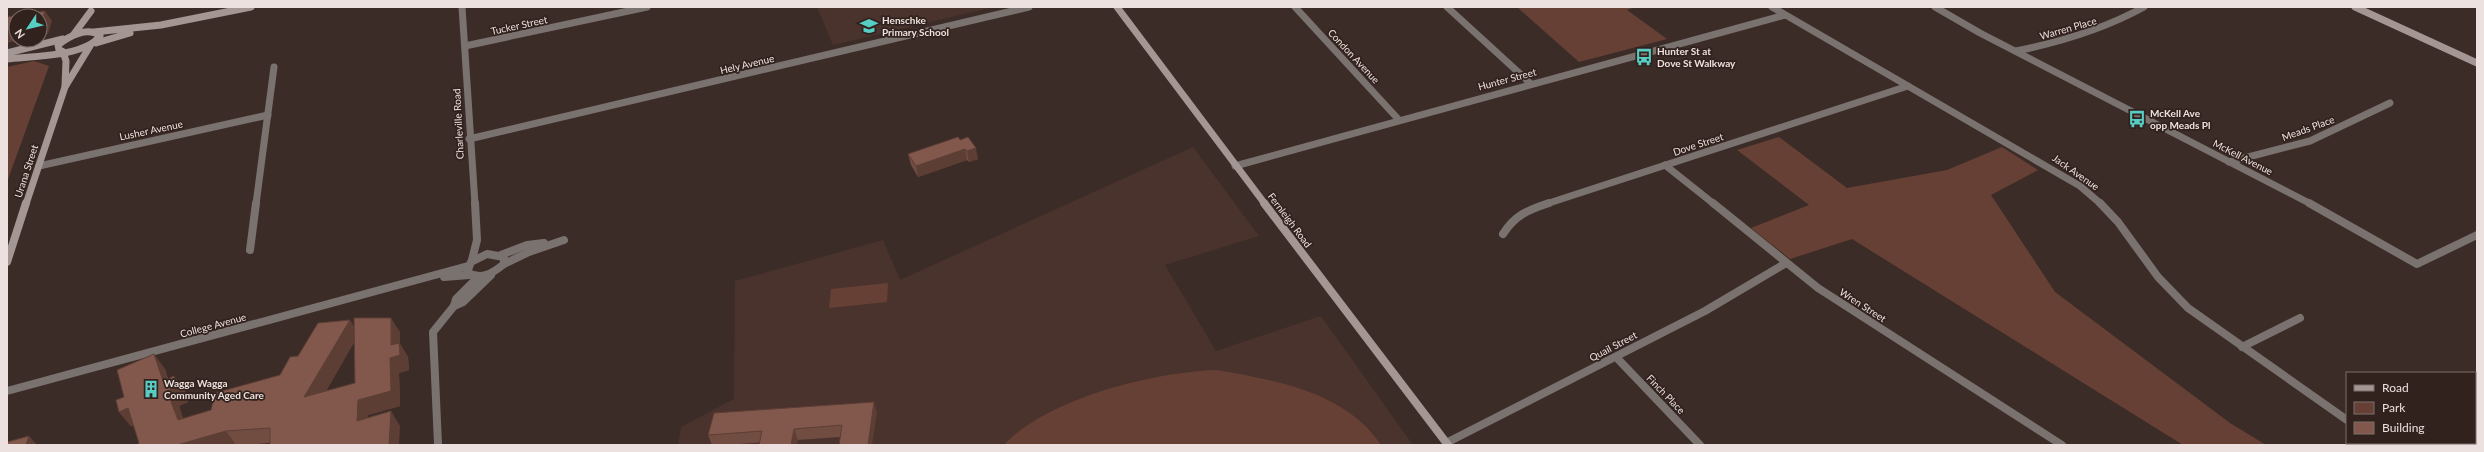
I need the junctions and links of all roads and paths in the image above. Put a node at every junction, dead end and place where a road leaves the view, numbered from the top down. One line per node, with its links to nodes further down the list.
1 (251, 7): 14 (street)
2 (462, 7): 18 (street, Charleville Road)
3 (647, 7): 18 (street, Tucker Street)
4 (1028, 7): 31 (street, Hely Avenue)
5 (1117, 7): 35 (street, Fernleigh Road)
6 (1295, 7): 30 (street, Condon Avenue)
7 (1448, 7): 25 (street)
8 (1772, 7): 13 (street, Jack Avenue)
9 (1935, 7): 19 (street, McKell Avenue)
10 (2144, 7): 19 (street, Warren Place)
11 (2355, 7): 23 (street)
12 (92, 9): 15 (street); 16 (street)
13 (1785, 15): 25 (street, Hunter Street); 26 (street, Jack Avenue)
14 (161, 25): 15 (street); 17 (street)
15 (92, 32): 16 (street); 17 (street)
16 (70, 37): 20 (street); 21 (street)
17 (93, 45): 20 (street); 27 (street, Urana Street)
18 (465, 46): 31 (street, Charleville Road)
19 (2016, 51): 32 (street, McKell Avenue)
20 (62, 52): 22 (street); 27 (street, Urana Street)
21 (7, 53)
22 (7, 59)
23 (2477, 63)
24 (274, 66): 29 (street)
25 (1530, 84): 30 (street, Hunter Street)
26 (1908, 86): 33 (street, Dove Street); 50 (street, Jack Avenue)
27 (65, 87): 34 (street, Urana Street)
28 (2390, 103): 32 (street, Meads Place)
29 (268, 115): 34 (street, Lusher Avenue); 39 (street)
30 (1399, 120): 35 (street, Hunter Street)
31 (470, 139): 38 (street, Charleville Road)
32 (2229, 162): 37 (street, McKell Avenue)
33 (1665, 165): 36 (street, Dove Street); 43 (street, Wren Street)
34 (39, 166): 42 (street, Urana Street)
35 (1235, 166): 55 (street, Fernleigh Road)
36 (1503, 234)
37 (2477, 236)
38 (478, 240): 40 (street); 45 (street, Charleville Road)
39 (250, 250)
40 (490, 253): 41 (street); 45 (street)
41 (501, 255): 44 (street); 44 (street)
42 (7, 262)
43 (1786, 263): 51 (street, Quail Street); 57 (street, Wren Street)
44 (504, 264): 46 (street)
45 (470, 267): 47 (street); 52 (street, College Avenue)
46 (490, 275): 47 (street); 48 (street)
47 (478, 277): 48 (street)
48 (454, 306): 54 (street)
49 (2300, 318): 50 (street)
50 (2242, 347): 53 (street, Jack Avenue)
51 (1616, 357): 55 (street, Quail Street); 56 (street, Finch Place)
52 (7, 391)
53 (2346, 419)
54 (438, 444)
55 (1447, 444)
56 (1700, 445)
57 (2062, 445)

